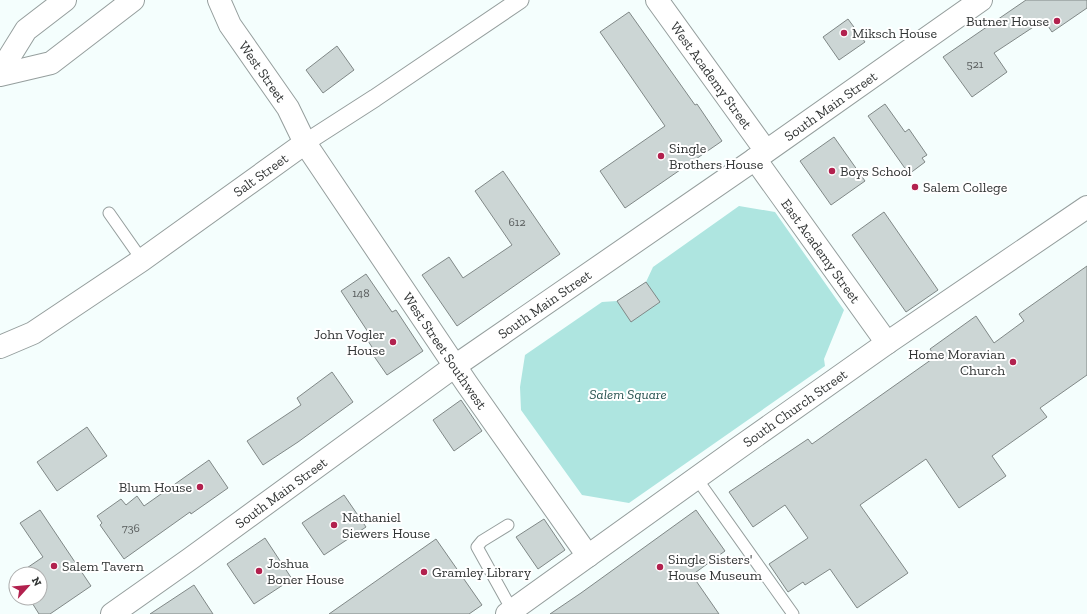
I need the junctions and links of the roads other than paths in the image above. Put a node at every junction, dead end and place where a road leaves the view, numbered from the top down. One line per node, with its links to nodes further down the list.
1 (65, 0): 7 (street)
2 (133, 0): 7 (street)
3 (219, 0): 8 (street, West Street)
4 (520, 0): 8 (street, Salt Street)
5 (658, 0): 9 (street, West Academy Street)
6 (981, 0): 9 (street, South Main Street)
7 (0, 73)
8 (305, 143): 12 (street, Salt Street); 15 (street, West Street Southwest)
9 (760, 155): 13 (street, East Academy Street); 15 (street, South Main Street)
10 (1087, 207): 13 (street, South Church Street)
11 (109, 213): 12 (lane)
12 (142, 260): 14 (street, Salt Street)
13 (887, 343): 16 (street, South Church Street)
14 (0, 347)
15 (455, 366): 18 (street, West Street Southwest); 19 (street, South Main Street)
16 (697, 479): 18 (street, South Church Street); 21 (lane)
17 (508, 525): 20 (lane)
18 (588, 556): 20 (street, South Church Street)
19 (121, 611)
20 (510, 612)
21 (793, 614)

